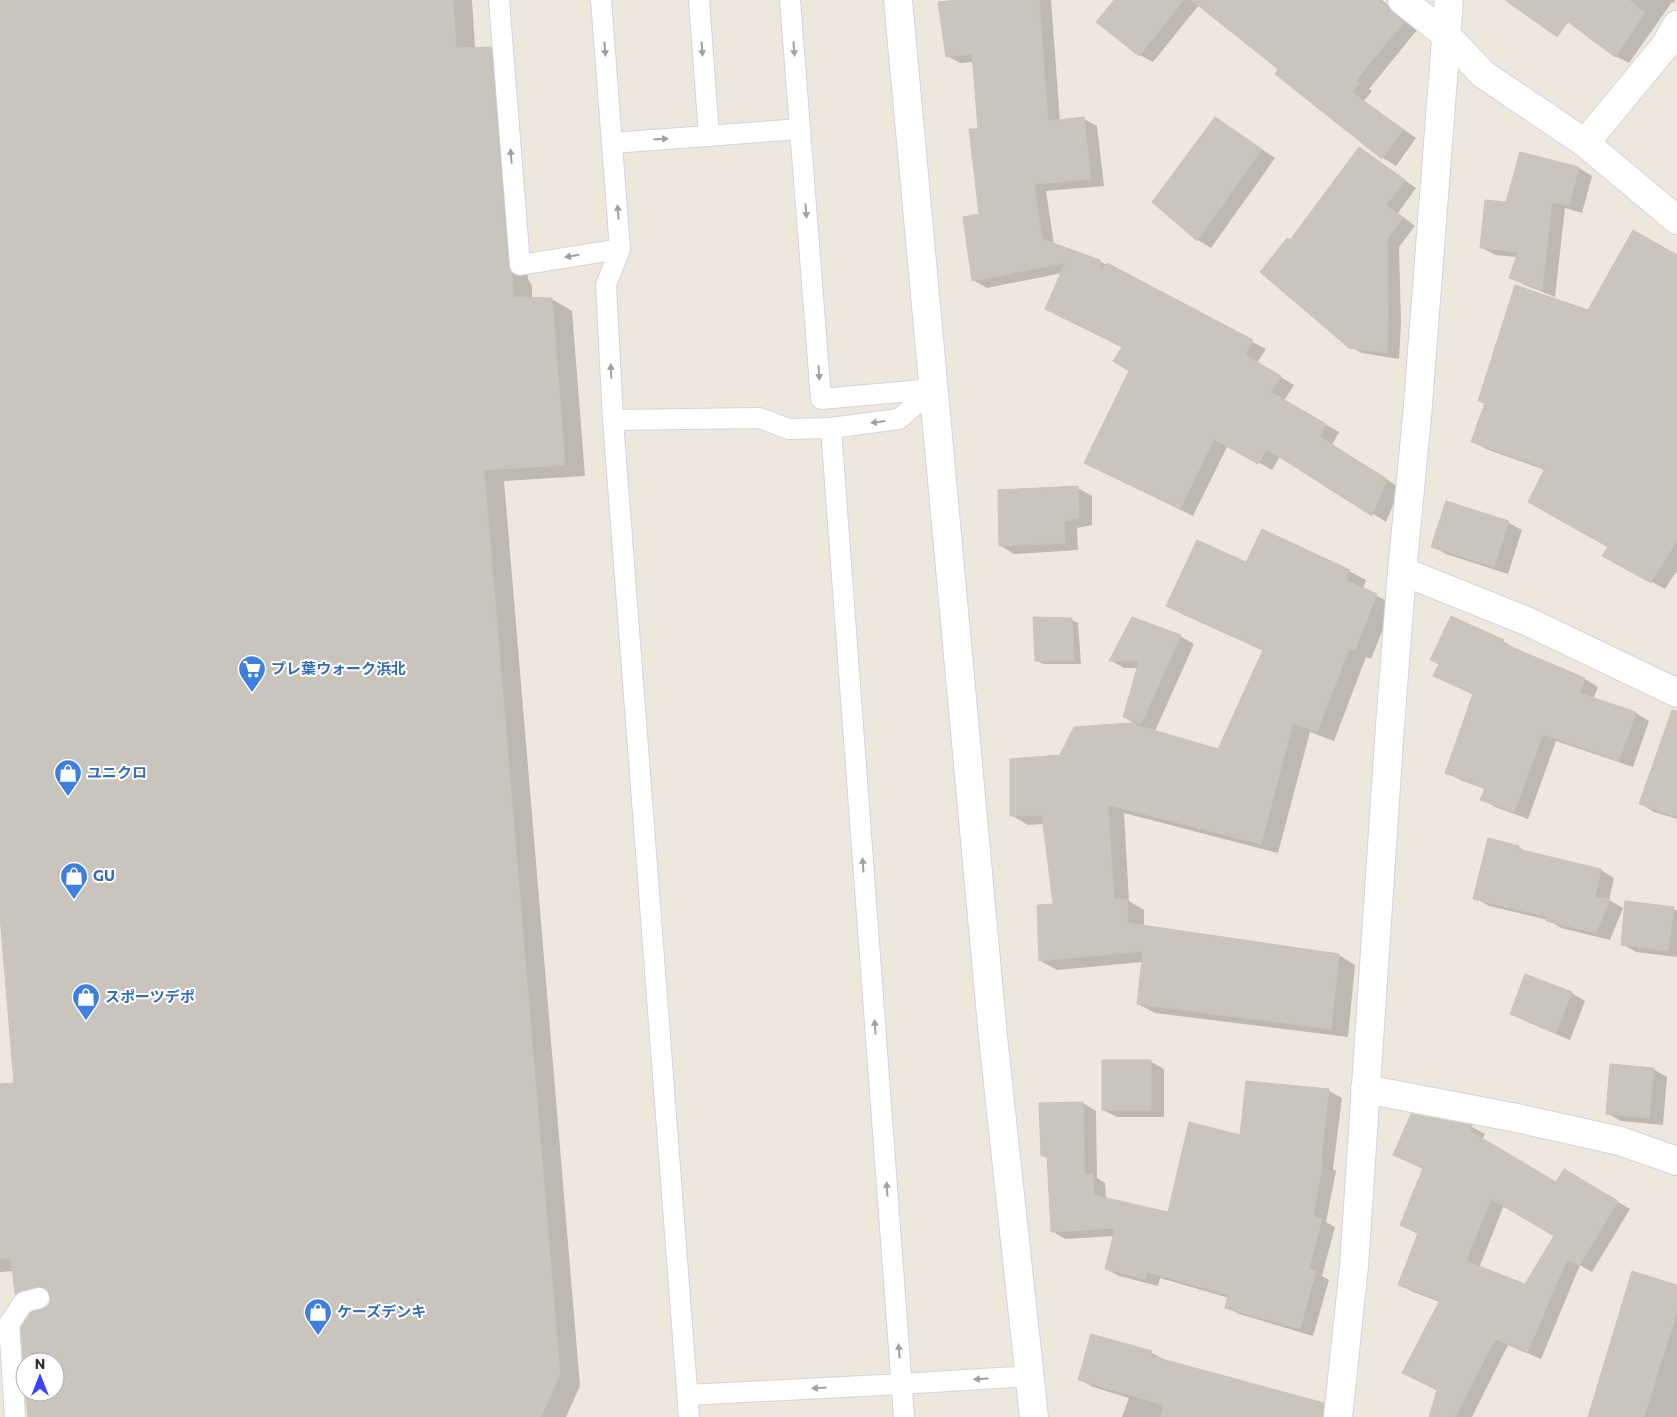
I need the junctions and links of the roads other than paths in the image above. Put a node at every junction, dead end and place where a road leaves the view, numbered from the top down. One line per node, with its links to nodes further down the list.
1 (499, 0): 15 (lane, one-way to 1)
2 (602, 0): 12 (lane, one-way to 12)
3 (698, 0): 11 (lane, one-way to 11)
4 (790, 0): 10 (lane, one-way to 10)
5 (898, 0): 16 (street)
6 (1402, 0): 9 (street)
7 (1449, 0): 9 (street)
8 (1677, 25): 13 (street)
9 (1446, 35): 13 (street); 19 (street)
10 (800, 129): 11 (lane); 16 (lane, one-way to 16)
11 (709, 136): 12 (lane, one-way to 11)
12 (613, 143): 15 (lane, one-way to 12)
13 (1585, 143): 14 (street)
14 (1677, 220)
15 (620, 249): 17 (lane, one-way to 15)
16 (933, 389): 18 (lane, one-way to 18); 24 (street)
17 (613, 420): 18 (lane); 26 (lane)
18 (831, 428): 25 (lane, one-way to 18)
19 (1402, 571): 20 (street); 21 (street)
20 (1677, 693)
21 (1365, 1089): 22 (street); 31 (street)
22 (1677, 1161)
23 (39, 1298): 27 (lane)
24 (1030, 1376): 25 (lane, one-way to 25); 30 (street)
25 (901, 1384): 26 (lane, one-way to 26); 29 (lane)
26 (688, 1394): 28 (lane)
27 (15, 1417)
28 (689, 1417)
29 (904, 1417)
30 (1034, 1417)
31 (1338, 1417)

